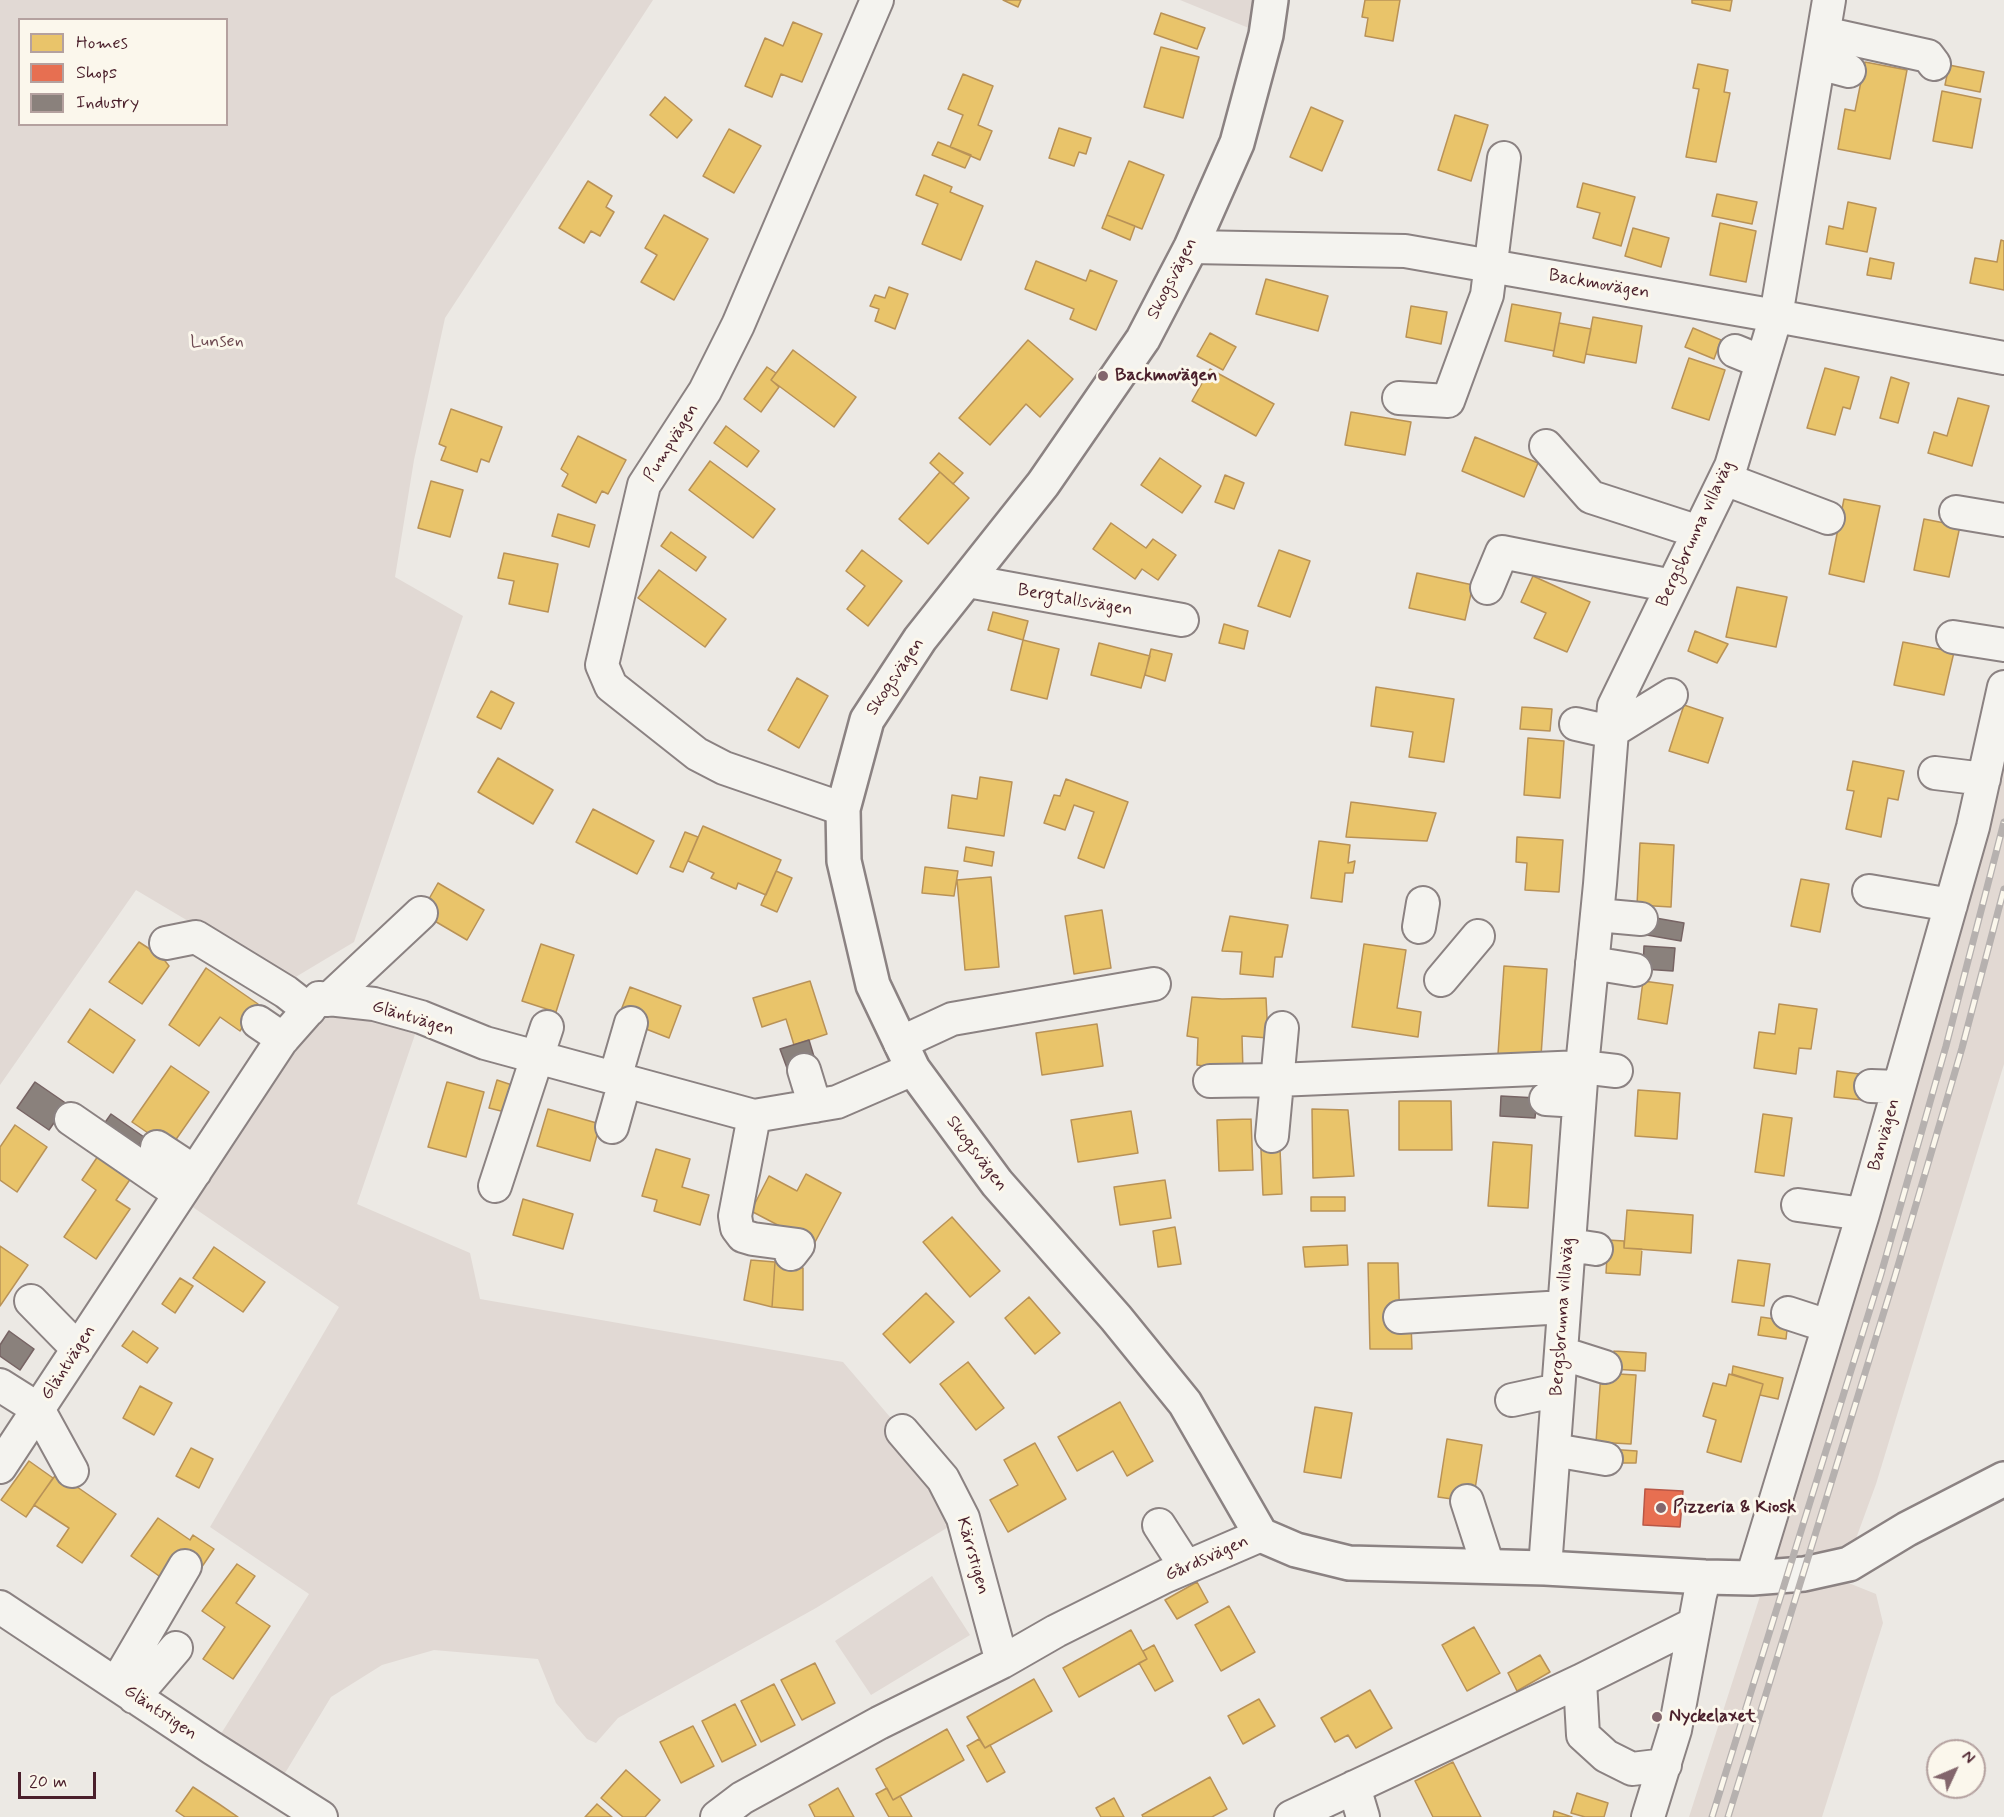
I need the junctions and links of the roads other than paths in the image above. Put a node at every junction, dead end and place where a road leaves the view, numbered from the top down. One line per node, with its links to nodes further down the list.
1 (877, 0): 31 (street, Pumpvägen)
2 (1271, 0): 8 (street, Skogsvägen)
3 (1829, 0): 4 (street, Bergsbrunna villaväg)
4 (1821, 48): 5 (street); 6 (street); 10 (street, Bergsbrunna villaväg)
5 (1934, 64)
6 (1849, 71)
7 (1504, 158): 9 (street)
8 (1191, 246): 9 (street, Backmovägen); 19 (street, Skogsvägen)
9 (1491, 266): 10 (street, Backmovägen); 12 (street)
10 (1776, 316): 11 (street, Backmovägen); 14 (street, Bergsbrunna villaväg)
11 (1994, 364)
12 (1399, 398)
13 (1546, 446): 18 (street)
14 (1725, 479): 16 (street); 18 (street, Bergsbrunna villaväg)
15 (1956, 512): 17 (street)
16 (1828, 518)
17 (2004, 520)
18 (1699, 532): 20 (street, Bergsbrunna villaväg)
19 (968, 581): 22 (street, Bergtallsvägen); 31 (street, Skogsvägen)
20 (1672, 586): 21 (street); 28 (street, Bergsbrunna villaväg)
21 (1487, 588)
22 (1182, 620)
23 (1953, 637): 24 (street)
24 (2004, 645)
25 (2004, 687): 30 (street, Banvägen)
26 (1671, 695): 28 (street)
27 (1576, 724): 28 (street)
28 (1611, 732): 35 (street, Bergsbrunna villaväg)
29 (1935, 774): 30 (street)
30 (1984, 779): 33 (street, Banvägen)
31 (843, 809): 48 (street, Skogsvägen)
32 (1869, 891): 33 (street)
33 (1951, 905): 67 (street, Banvägen)
34 (421, 913): 43 (street)
35 (1597, 915): 36 (street); 39 (street, Bergsbrunna villaväg)
36 (1641, 920)
37 (1478, 936): 41 (street)
38 (165, 943): 43 (street)
39 (1592, 963): 40 (street); 47 (street, Bergsbrunna villaväg)
40 (1635, 970)
41 (1441, 980)
42 (1154, 984): 48 (street, Gläntvägen)
43 (318, 1005): 49 (street, Gläntvägen); 65 (street, Gläntvägen)
44 (631, 1023): 52 (street)
45 (547, 1027): 49 (street)
46 (1282, 1028): 53 (street)
47 (1575, 1047): 51 (street); 53 (street); 56 (street, Bergsbrunna villaväg)
48 (906, 1056): 57 (street, Gläntvägen); 90 (street, Skogsvägen)
49 (539, 1057): 52 (street, Gläntvägen); 63 (street)
50 (804, 1070): 57 (street)
51 (1616, 1071)
52 (620, 1080): 58 (street, Gläntvägen); 60 (street)
53 (1277, 1080): 54 (street); 61 (street)
54 (1210, 1081)
55 (1546, 1099): 56 (street)
56 (1580, 1101): 70 (street, Bergsbrunna villaväg)
57 (815, 1106): 58 (street, Gläntvägen)
58 (754, 1116): 68 (street)
59 (71, 1119): 65 (street)
60 (612, 1127)
61 (1272, 1136)
62 (157, 1147): 65 (street)
63 (495, 1186)
64 (138, 1190): 65 (street)
65 (181, 1193): 74 (street, Gläntvägen)
66 (1798, 1205): 67 (street)
67 (1863, 1214): 73 (street, Banvägen)
68 (791, 1254)
69 (32, 1301): 74 (street)
70 (1564, 1307): 72 (street); 75 (street, Bergsbrunna villaväg)
71 (1788, 1313): 73 (street)
72 (1400, 1317)
73 (1828, 1326): 96 (street, Banvägen)
74 (94, 1339): 80 (street, Gläntvägen)
75 (1561, 1353): 76 (street); 78 (street, Bergsbrunna villaväg)
76 (1605, 1367)
77 (0, 1385): 80 (street)
78 (1558, 1390): 79 (street); 83 (street, Bergsbrunna villaväg)
79 (1512, 1400)
80 (38, 1410): 82 (street, Gläntvägen); 86 (street)
81 (902, 1431): 100 (street, Kärrstigen)
82 (9, 1434): 85 (street, Gläntvägen)
83 (1554, 1450): 84 (street); 94 (street, Bergsbrunna villaväg)
84 (1606, 1459)
85 (0, 1467)
86 (72, 1471)
87 (2004, 1479): 96 (street, Gårdsvägen)
88 (1467, 1501): 92 (street)
89 (1159, 1525): 93 (street)
90 (1261, 1535): 92 (street, Gårdsvägen); 93 (street, Gårdsvägen)
91 (185, 1566): 102 (street)
92 (1488, 1566): 94 (street, Gårdsvägen)
93 (1186, 1567): 100 (street, Gårdsvägen)
94 (1545, 1568): 95 (street, Gårdsvägen)
95 (1705, 1577): 96 (street, Gårdsvägen); 98 (street)
96 (1752, 1578)
97 (0, 1607): 102 (street, Gläntstigen)
98 (1694, 1624): 101 (street); 103 (street)
99 (176, 1648): 102 (street)
100 (1002, 1662): 108 (street, Gårdsvägen)
101 (1580, 1681): 103 (street); 104 (street)
102 (125, 1690): 105 (street, Gläntstigen)
103 (1665, 1765): 111 (street)
104 (1354, 1787): 109 (street); 110 (street)
105 (276, 1788): 106 (street); 107 (street, Gläntstigen)
106 (242, 1797)
107 (321, 1817)
108 (717, 1817)
109 (1291, 1817)
110 (1363, 1817)
111 (1647, 1817)

